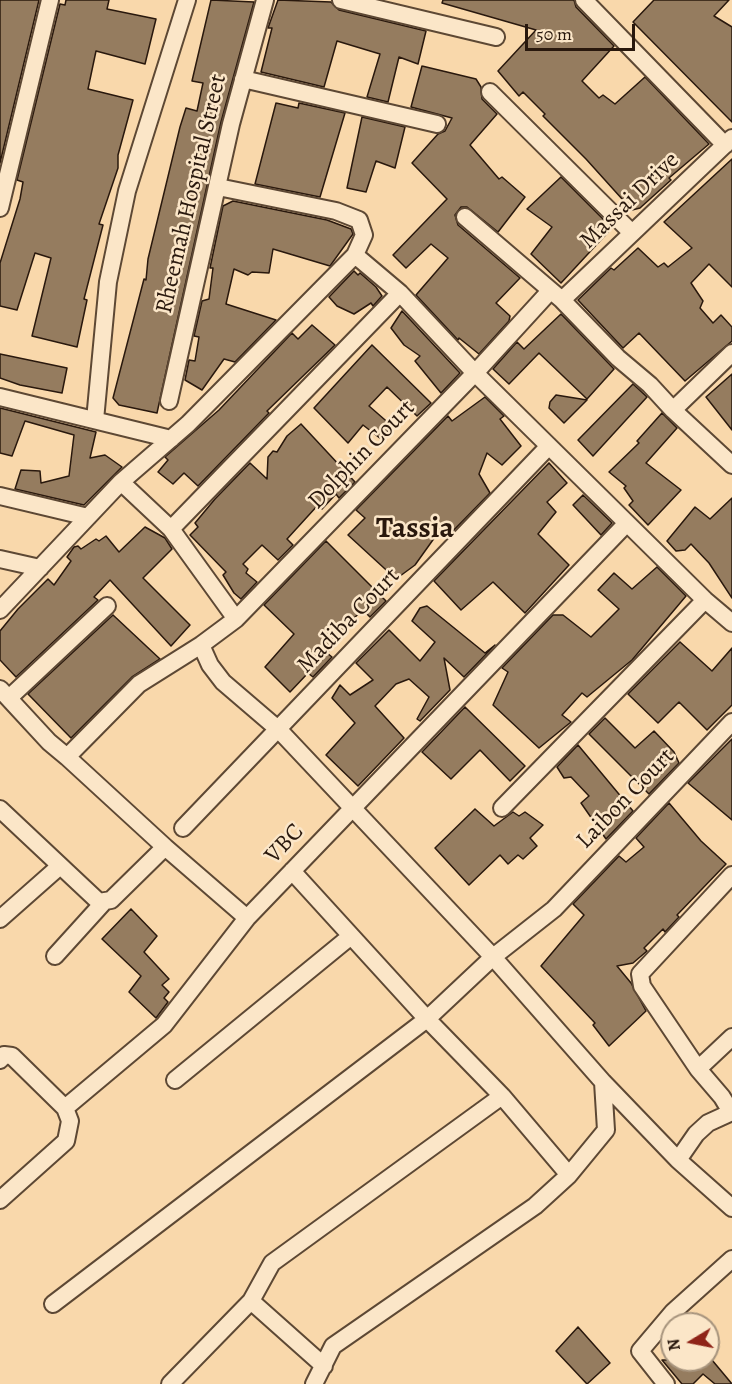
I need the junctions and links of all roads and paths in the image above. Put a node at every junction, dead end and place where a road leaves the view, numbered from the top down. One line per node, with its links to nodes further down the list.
1 (50, 0): 12 (street)
2 (187, 0): 23 (street)
3 (265, 0): 7 (street, Rheemah Hospital Street)
4 (341, 0): 6 (street)
5 (591, 3): 10 (street)
6 (496, 37)
7 (243, 79): 9 (street); 11 (street, Rheemah Hospital Street)
8 (490, 92): 14 (street)
9 (437, 124)
10 (729, 141): 14 (street, Massai Drive)
11 (219, 187): 15 (street); 21 (street, Rheemah Hospital Street)
12 (0, 208)
13 (465, 218): 17 (street)
14 (632, 233): 17 (street, Massai Drive)
15 (356, 255): 16 (street); 24 (street)
16 (400, 293): 19 (street); 31 (street)
17 (556, 295): 19 (street, Dolphin Court); 22 (street)
18 (732, 353): 22 (street)
19 (475, 373): 25 (street); 37 (street, Dolphin Court)
20 (0, 397): 23 (street)
21 (169, 400)
22 (673, 410): 26 (street)
23 (95, 420): 24 (street)
24 (171, 439): 27 (street)
25 (549, 446): 30 (street); 42 (street, Madiba Court)
26 (732, 465)
27 (121, 482): 29 (street); 31 (street)
28 (0, 496): 29 (street)
29 (88, 517): 33 (street)
30 (627, 524): 34 (street); 46 (street, VBC)
31 (171, 529): 37 (street)
32 (0, 559): 33 (street)
33 (40, 568): 36 (street)
34 (705, 600): 38 (street); 44 (street)
35 (107, 606): 40 (street)
36 (0, 610)
37 (236, 619): 39 (street, Dolphin Court)
38 (732, 622)
39 (201, 645): 42 (street); 43 (street, Dolphin Court)
40 (5, 693): 43 (street)
41 (732, 722): 57 (street, Laibon Court)
42 (279, 730): 46 (street); 47 (street, Madiba Court)
43 (67, 757): 48 (street)
44 (502, 807)
45 (0, 809): 49 (street)
46 (350, 809): 50 (street, VBC); 57 (street)
47 (183, 828)
48 (165, 847): 52 (street); 53 (street)
49 (60, 866): 52 (street); 54 (street)
50 (292, 872): 53 (street, VBC); 55 (street)
51 (732, 875): 61 (street)
52 (103, 903): 56 (street)
53 (247, 918): 65 (street, VBC)
54 (0, 919)
55 (351, 936): 58 (street); 62 (street)
56 (55, 956)
57 (493, 957): 58 (street, Laibon Court); 63 (street)
58 (427, 1019): 64 (street); 73 (street, Laibon Court)
59 (732, 1037): 61 (street)
60 (0, 1060): 65 (street)
61 (698, 1069): 66 (street)
62 (175, 1080)
63 (603, 1082): 67 (street); 68 (street)
64 (502, 1096): 68 (street); 72 (street)
65 (65, 1108): 69 (street)
66 (731, 1112): 67 (street)
67 (678, 1160): 70 (street)
68 (569, 1175): 74 (street)
69 (0, 1200)
70 (732, 1208)
71 (732, 1259): 77 (street)
72 (251, 1301): 74 (street); 75 (street)
73 (53, 1304)
74 (324, 1366): 76 (street)
75 (170, 1384)
76 (314, 1384)
77 (666, 1384)

